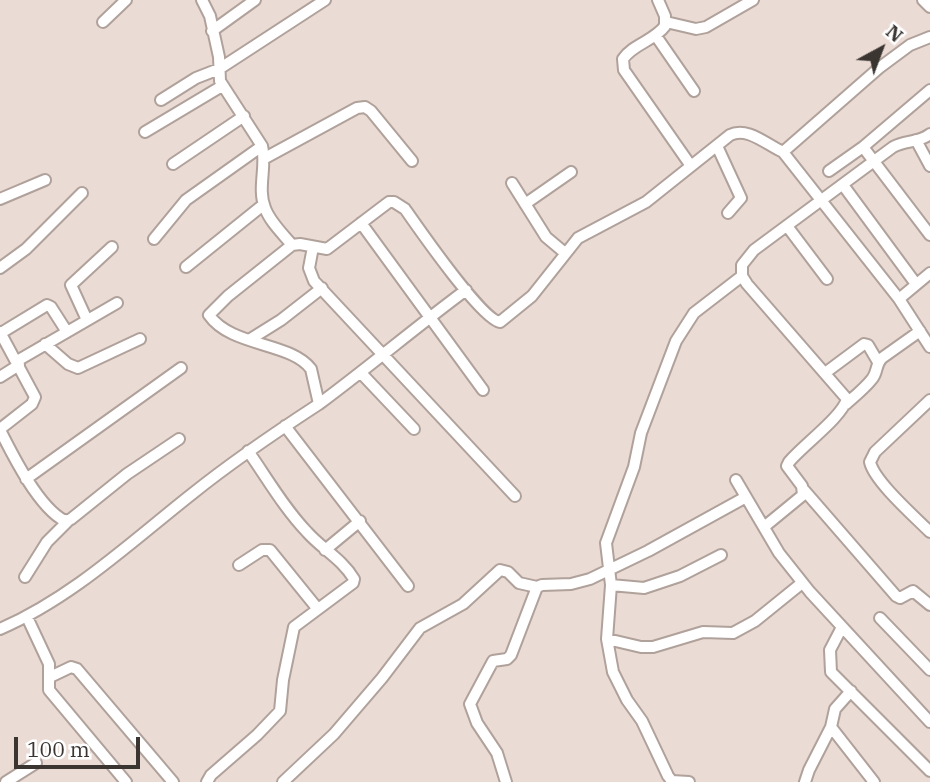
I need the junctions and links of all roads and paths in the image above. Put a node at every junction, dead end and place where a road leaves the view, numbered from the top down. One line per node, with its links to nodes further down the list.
1 (126, 0): 9 (street)
2 (202, 0): 11 (street)
3 (255, 0): 11 (street)
4 (325, 0): 14 (street)
5 (658, 0): 10 (street)
6 (753, 0): 10 (street)
7 (923, 0): 8 (street)
8 (930, 7)
9 (103, 22)
10 (666, 22): 12 (street)
11 (212, 31): 14 (street)
12 (656, 36): 17 (street); 31 (street)
13 (930, 37): 26 (street)
14 (219, 69): 15 (street); 18 (street)
15 (222, 86): 19 (street); 20 (street)
16 (930, 90): 25 (street)
17 (694, 91)
18 (161, 100)
19 (244, 116): 23 (street); 30 (street)
20 (145, 132)
21 (930, 134): 22 (street)
22 (916, 140): 29 (street); 32 (street)
23 (262, 146): 27 (street); 47 (street)
24 (717, 146): 26 (street); 31 (street); 43 (street)
25 (863, 147): 29 (street); 33 (street)
26 (783, 152): 40 (street)
27 (265, 158): 28 (street); 42 (street)
28 (412, 161)
29 (874, 162): 37 (street); 46 (street)
30 (173, 164)
31 (691, 166): 51 (street)
32 (930, 166)
33 (829, 171)
34 (570, 172): 41 (street)
35 (45, 180): 39 (street)
36 (512, 183): 41 (street)
37 (843, 185): 40 (street); 57 (street)
38 (82, 193): 53 (street)
39 (1, 195)
40 (822, 200): 45 (street); 60 (street)
41 (525, 204): 51 (street)
42 (263, 205): 48 (street); 52 (street)
43 (728, 213)
44 (361, 223): 50 (street); 59 (street); 62 (street)
45 (787, 226): 55 (street); 56 (street)
46 (930, 235)
47 (154, 239)
48 (292, 245): 50 (street); 68 (street)
49 (112, 247): 63 (street)
50 (313, 247): 58 (street)
51 (565, 253): 59 (street)
52 (186, 267)
53 (0, 268)
54 (930, 273): 57 (street)
55 (742, 276): 76 (street); 99 (street)
56 (827, 279)
57 (916, 284): 60 (street)
58 (321, 288): 68 (street); 71 (street)
59 (466, 290): 62 (street)
60 (898, 299): 64 (street)
61 (117, 303): 63 (street)
62 (429, 317): 71 (street); 78 (street)
63 (87, 320): 66 (street)
64 (920, 331): 70 (street); 72 (street)
65 (0, 332): 66 (street); 73 (street)
66 (67, 332): 69 (street)
67 (140, 339): 69 (street)
68 (249, 340): 79 (street)
69 (45, 344): 73 (street)
70 (930, 347)
71 (385, 354): 75 (street); 90 (street)
72 (877, 362): 76 (street); 80 (street)
73 (18, 363): 77 (street); 84 (street)
74 (181, 369): 87 (street)
75 (361, 373): 79 (street); 83 (street)
76 (825, 373): 80 (street)
77 (0, 377)
78 (482, 390)
79 (319, 404): 82 (street)
80 (846, 404): 89 (street)
81 (928, 407): 95 (street)
82 (285, 426): 86 (street); 93 (street)
83 (414, 429)
84 (0, 430): 87 (street)
85 (179, 439): 92 (street)
86 (248, 451): 96 (street); 107 (street)
87 (26, 479): 92 (street)
88 (736, 480): 91 (street)
89 (804, 490): 94 (street); 105 (street)
90 (516, 496)
91 (746, 497): 94 (street); 99 (street)
92 (68, 521): 100 (street)
93 (360, 522): 96 (street); 103 (street)
94 (764, 527): 101 (street)
95 (930, 532)
96 (325, 550): 106 (street)
97 (721, 555): 102 (street)
98 (239, 565): 106 (street)
99 (608, 569): 102 (street); 104 (street)
100 (25, 577)
101 (802, 583): 109 (street); 111 (street)
102 (611, 585): 111 (street)
103 (408, 586)
104 (537, 587): 124 (street); 125 (street)
105 (930, 605)
106 (317, 608): 123 (street)
107 (27, 617): 110 (street); 113 (street)
108 (880, 618): 112 (street)
109 (842, 627): 114 (street); 115 (street)
110 (0, 629)
111 (607, 639): 120 (street)
112 (930, 670)
113 (50, 677): 119 (street); 122 (street)
114 (851, 691): 116 (street); 118 (street)
115 (930, 722)
116 (831, 727): 127 (street); 128 (street)
117 (36, 763): 121 (street)
118 (930, 771)
119 (123, 781)
120 (671, 781): 126 (street)
121 (6, 782)
122 (173, 782)
123 (207, 782)
124 (283, 782)
125 (506, 782)
126 (689, 782)
127 (805, 782)
128 (874, 782)

